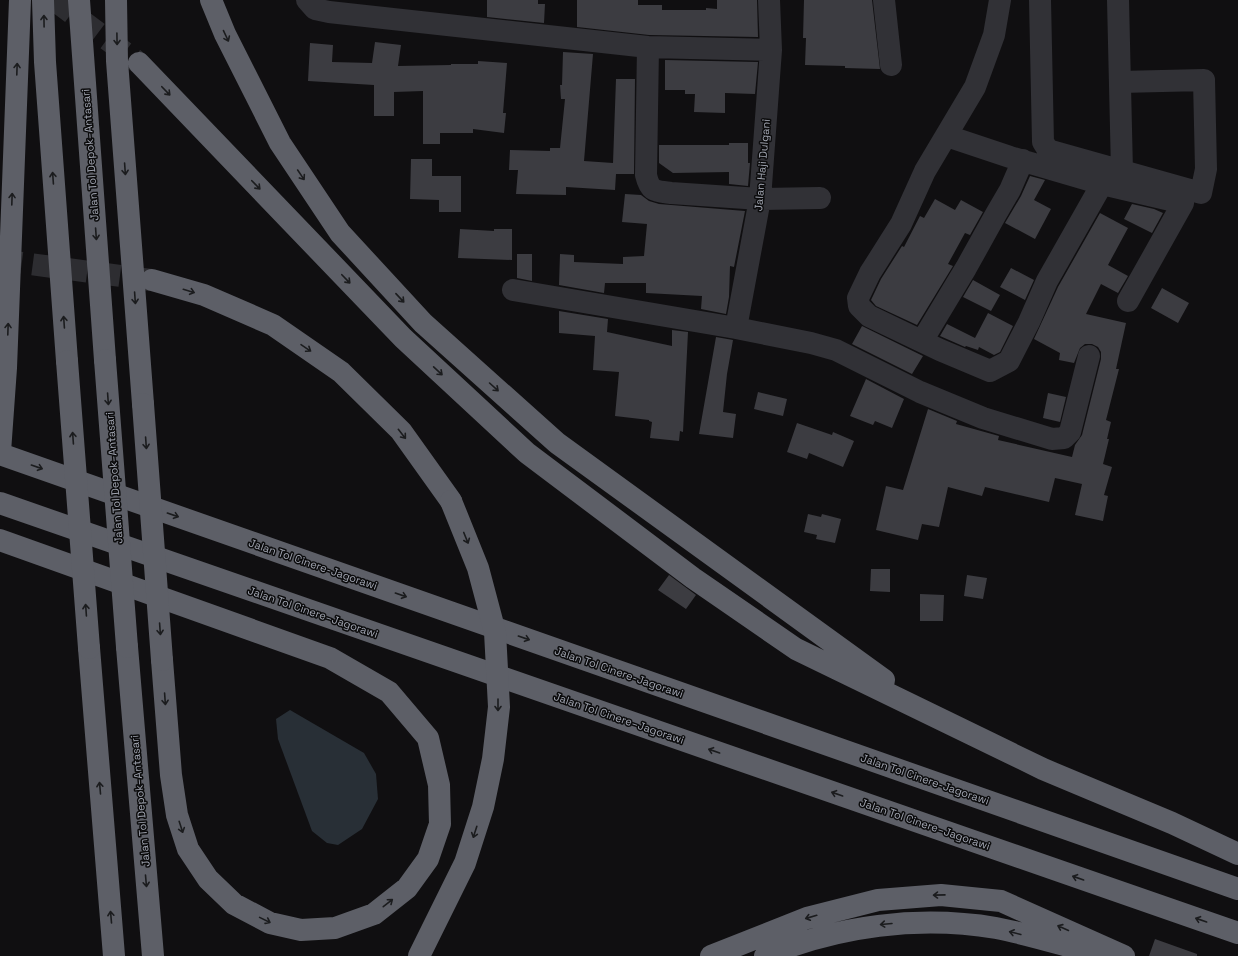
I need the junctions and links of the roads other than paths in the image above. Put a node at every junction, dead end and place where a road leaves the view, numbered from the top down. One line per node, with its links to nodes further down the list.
1 (20, 0): 29 (highway, one-way to 1)
2 (43, 0): 36 (highway, one-way to 2, bridge)
3 (79, 0): 37 (highway, Jalan Tol Depok–Antasari, one-way to 37, bridge)
4 (116, 0): 31 (highway, one-way to 31, bridge)
5 (212, 0): 32 (highway, one-way to 32)
6 (306, 0): 12 (street)
7 (770, 0): 13 (street, Jalan Haji Dulgani)
8 (884, 0): 15 (street)
9 (1000, 0): 17 (street)
10 (1040, 0): 19 (street)
11 (1118, 0): 16 (street)
12 (648, 47): 13 (street); 22 (street)
13 (771, 50): 22 (street, Jalan Haji Dulgani)
14 (139, 63): 32 (highway, one-way to 32)
15 (891, 65)
16 (1120, 82): 19 (street); 19 (street)
17 (947, 136): 18 (street); 27 (street)
18 (1023, 160): 20 (street); 27 (street)
19 (1122, 171)
20 (1102, 184): 25 (street); 27 (street)
21 (820, 198): 22 (street)
22 (760, 199): 26 (street, Jalan Haji Dulgani)
23 (152, 280): 38 (highway, one-way to 38, bridge)
24 (513, 290): 26 (street)
25 (1128, 301)
26 (736, 328): 28 (street)
27 (922, 341)
28 (1089, 356)
29 (0, 453): 34 (highway, Jalan Tol Cinere-Jagorawi, one-way to 34)
30 (0, 503): 35 (highway, Jalan Tol Cinere–Jagorawi, one-way to 30)
31 (0, 540)
32 (928, 713): 33 (highway)
33 (1238, 854)
34 (1238, 889)
35 (1238, 933)
36 (114, 956)
37 (153, 956)
38 (419, 956)
39 (711, 956): 42 (highway, one-way to 39)
40 (765, 956): 41 (highway, one-way to 40)
41 (1107, 956)
42 (1124, 956)

